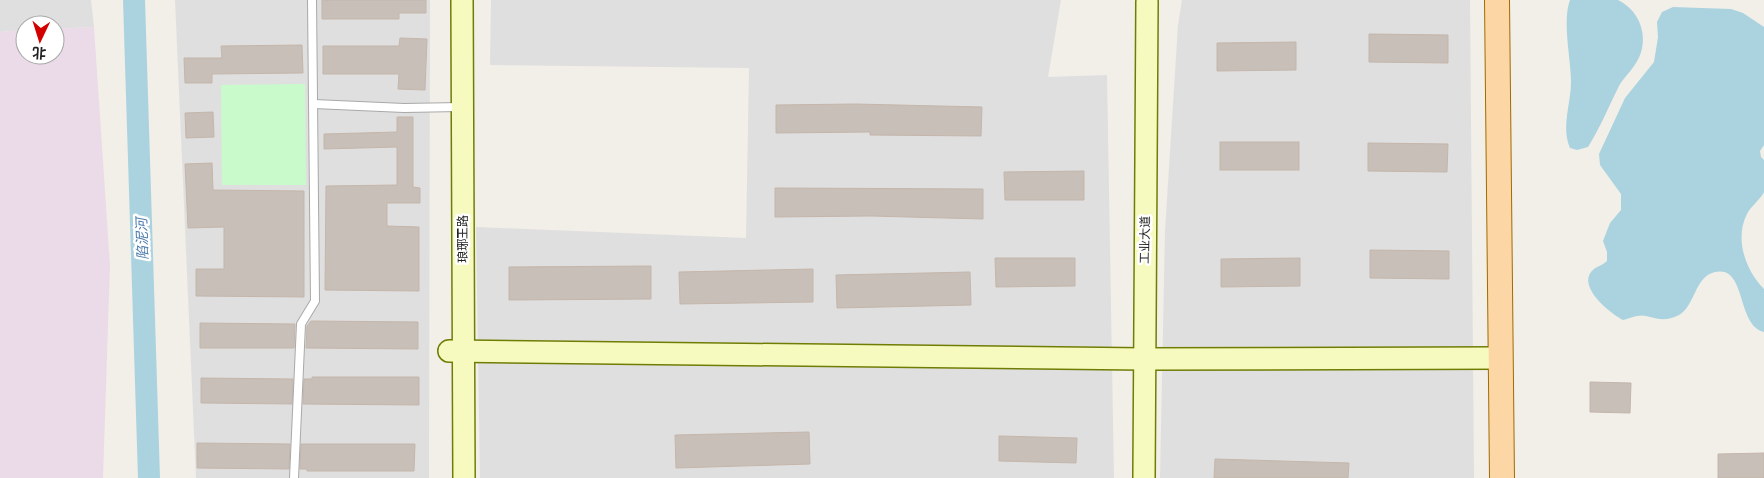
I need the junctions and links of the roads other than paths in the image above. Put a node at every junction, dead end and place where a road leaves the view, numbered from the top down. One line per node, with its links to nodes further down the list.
1 (312, 0): 6 (lane)
2 (448, 0): 7 (main road, 琅琊王路)
3 (462, 0): 7 (main road, 琅琊王路)
4 (1497, 0): 9 (main road)
5 (1147, 2): 10 (main road, 工业大道)
6 (314, 104): 7 (lane); 11 (lane)
7 (456, 107): 8 (main road, 琅琊王路)
8 (456, 351): 10 (main road); 12 (main road, 琅琊王路); 13 (main road, 琅琊王路)
9 (1501, 358): 10 (main road); 15 (main road)
10 (1144, 359): 14 (main road, 工业大道)
11 (294, 478)
12 (450, 478)
13 (464, 478)
14 (1144, 478)
15 (1502, 478)

